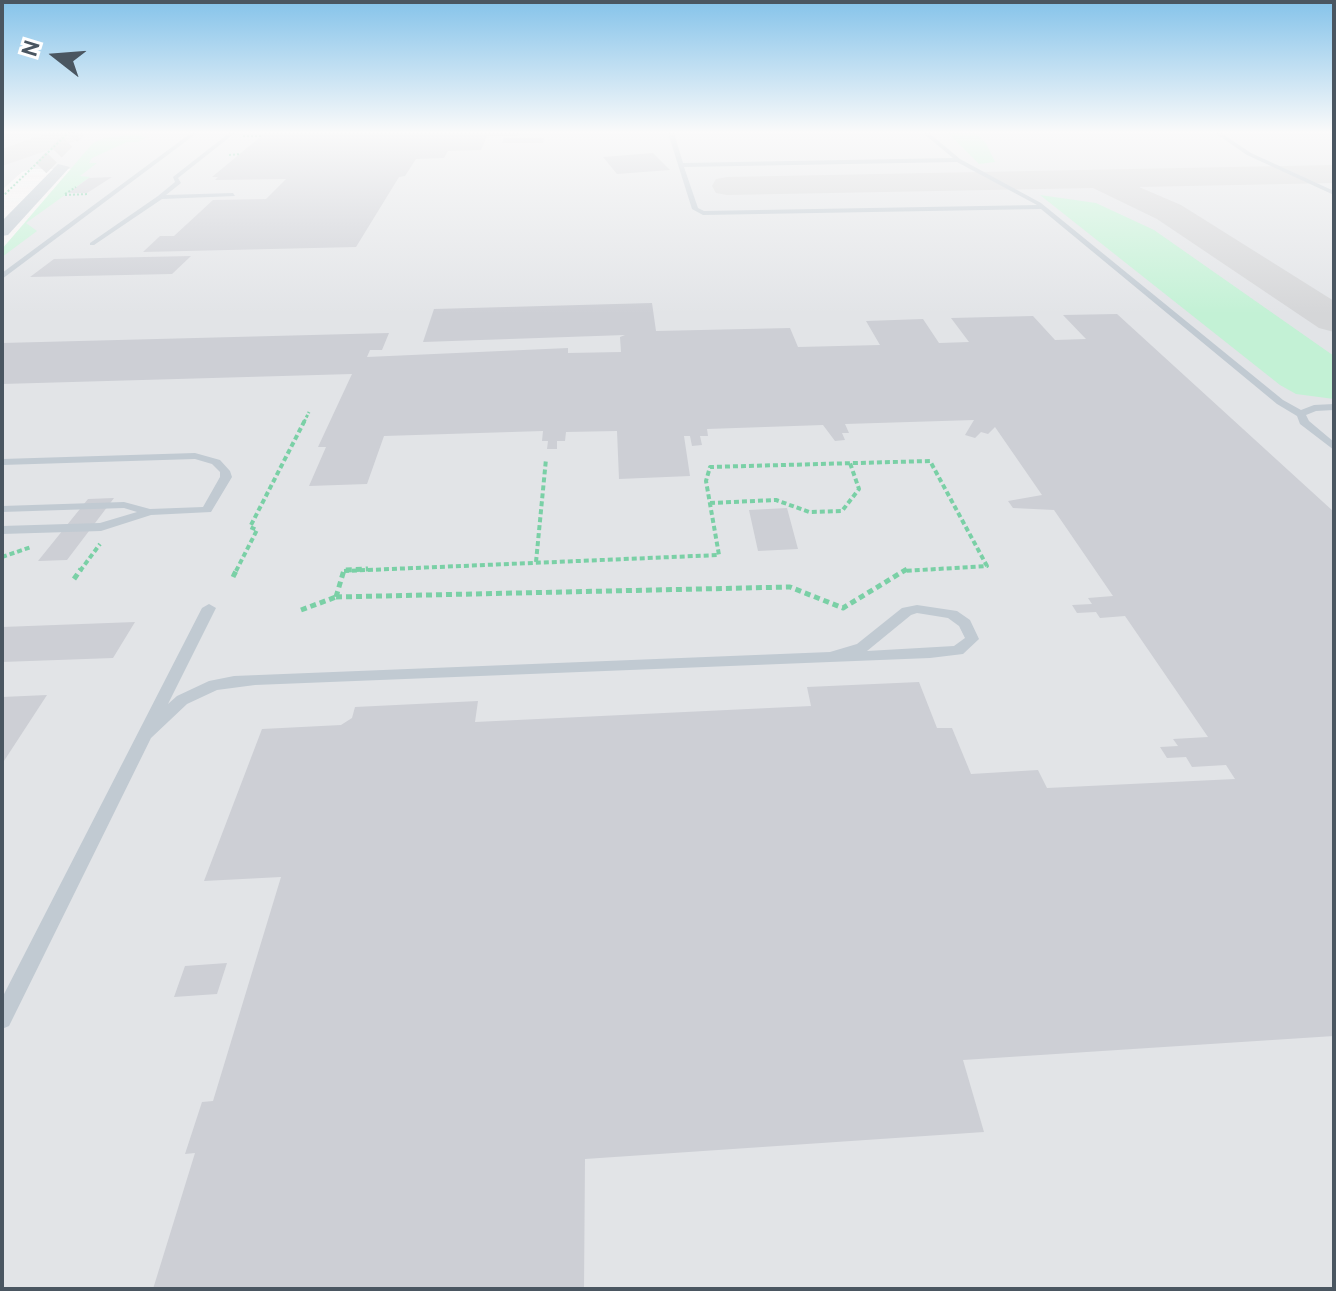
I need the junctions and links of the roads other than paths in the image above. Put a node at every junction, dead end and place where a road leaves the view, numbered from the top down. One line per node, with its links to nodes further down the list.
1 (38, 193): 9 (street)
2 (112, 193): 11 (lane)
3 (166, 193): 7 (lane)
4 (690, 193): 8 (lane)
5 (1017, 193): 8 (lane)
6 (233, 195): 7 (lane)
7 (161, 197): 10 (lane)
8 (1042, 207): 13 (lane)
9 (2, 231)
10 (92, 244)
11 (2, 277)
12 (1334, 407): 13 (lane)
13 (1301, 414): 14 (lane)
14 (1334, 447)
15 (2, 462): 17 (lane)
16 (2, 509): 17 (lane)
17 (150, 512): 18 (lane)
18 (2, 530)
19 (209, 608): 21 (lane)
20 (830, 657): 20 (lane); 21 (lane)
21 (146, 734): 22 (lane)
22 (2, 1019)

